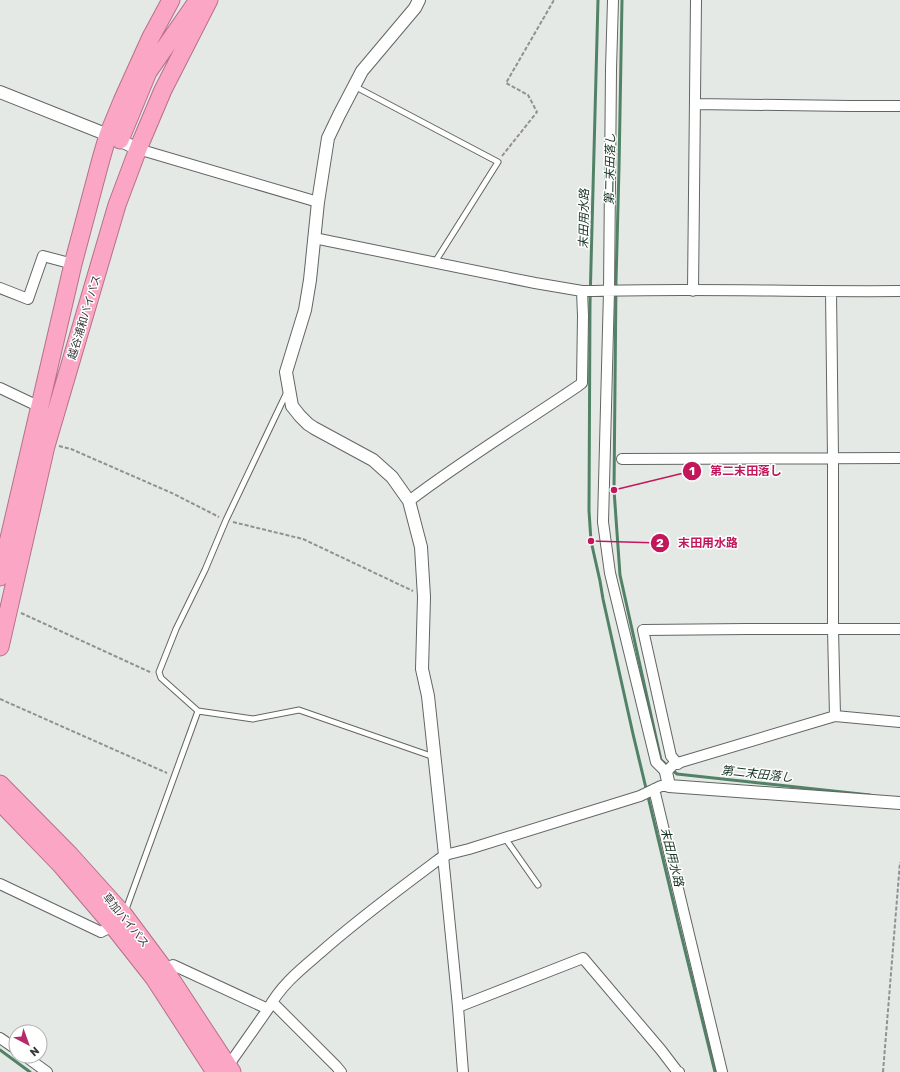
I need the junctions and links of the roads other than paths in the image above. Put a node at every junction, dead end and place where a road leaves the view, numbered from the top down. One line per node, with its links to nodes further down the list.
1 (171, 0): 11 (highway, 越谷浦和バイパス)
2 (198, 0): 11 (highway)
3 (209, 0): 12 (highway, 越谷浦和バイパス)
4 (419, 0): 7 (street)
5 (612, 0): 19 (street)
6 (696, 0): 9 (street)
7 (354, 86): 13 (street); 15 (lane)
8 (0, 92): 11 (street)
9 (695, 104): 10 (street); 20 (street)
10 (900, 106)
11 (114, 138): 12 (street); 16 (highway, 越谷浦和バイパス)
12 (138, 149): 13 (street); 33 (highway, 越谷浦和バイパス)
13 (318, 202): 14 (street)
14 (314, 238): 15 (street); 24 (street)
15 (435, 262): 18 (street)
16 (73, 264): 17 (street); 25 (highway, 越谷浦和バイパス)
17 (0, 288)
18 (582, 290): 19 (street); 29 (street)
19 (608, 291): 20 (street); 39 (street)
20 (693, 291): 22 (street)
21 (900, 291): 22 (street)
22 (831, 292): 26 (street)
23 (0, 388): 25 (street)
24 (289, 389): 29 (street); 34 (lane)
25 (40, 407): 30 (highway, 越谷浦和バイパス)
26 (833, 458): 27 (street); 28 (street); 31 (street)
27 (900, 458)
28 (622, 459)
29 (409, 501): 37 (street)
30 (0, 577)
31 (833, 629): 32 (street); 35 (street); 38 (street)
32 (900, 629)
33 (0, 647)
34 (198, 711): 37 (lane); 49 (lane)
35 (835, 716): 36 (street); 38 (street)
36 (900, 722)
37 (435, 757): 46 (street)
38 (678, 764): 39 (street)
39 (666, 772): 41 (street)
40 (0, 784): 49 (highway, 草加バイパス)
41 (669, 786): 42 (street); 44 (street)
42 (654, 789): 45 (street); 59 (street)
43 (0, 802): 49 (highway, 草加バイパス)
44 (900, 803)
45 (505, 838): 46 (street); 48 (lane)
46 (444, 856): 51 (street); 52 (street)
47 (0, 884): 49 (street)
48 (538, 885)
49 (119, 920): 50 (highway, 草加バイパス); 54 (highway, 草加バイパス)
50 (165, 970): 51 (street); 54 (highway, 草加バイパス)
51 (270, 1006): 54 (street); 56 (street)
52 (458, 1007): 57 (street); 58 (street)
53 (36, 1064): 55 (street)
54 (224, 1071)
55 (47, 1072)
56 (341, 1072)
57 (463, 1072)
58 (679, 1072)
59 (722, 1072)

